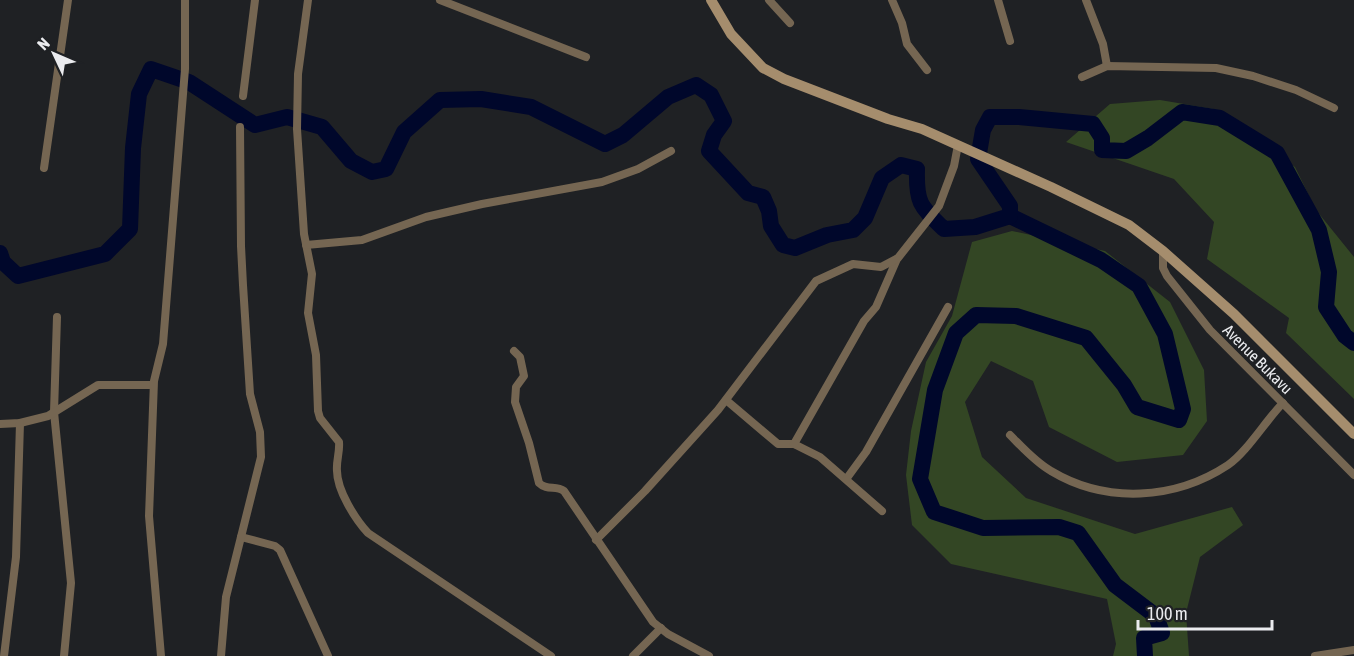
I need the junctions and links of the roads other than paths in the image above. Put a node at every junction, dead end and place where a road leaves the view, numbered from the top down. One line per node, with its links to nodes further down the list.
1 (68, 0): 22 (street)
2 (185, 0): 29 (street)
3 (255, 0): 17 (street)
4 (308, 0): 23 (street)
5 (440, 0): 13 (street)
6 (711, 0): 20 (street)
7 (769, 0): 11 (street)
8 (892, 0): 15 (street)
9 (998, 0): 12 (street)
10 (1086, 0): 14 (street)
11 (790, 23)
12 (1010, 41)
13 (586, 57)
14 (1107, 66): 16 (street); 18 (street)
15 (927, 70)
16 (1082, 77)
17 (243, 96)
18 (1334, 108)
19 (240, 127): 41 (street)
20 (961, 146): 24 (street); 25 (street)
21 (671, 151): 23 (street)
22 (44, 168)
23 (306, 245): 50 (street)
24 (1163, 251): 31 (street, Avenue Bukavu); 35 (street)
25 (898, 258): 30 (street); 37 (street)
26 (948, 307): 39 (street)
27 (57, 317): 32 (street)
28 (514, 351): 42 (street)
29 (153, 385): 32 (street); 47 (street)
30 (726, 400): 37 (street); 42 (street)
31 (1283, 403): 36 (street); 38 (street, Avenue Bukavu)
32 (54, 412): 33 (street); 46 (street)
33 (20, 423): 34 (street); 45 (street)
34 (0, 424)
35 (1354, 434)
36 (1010, 435)
37 (794, 444): 39 (street)
38 (1354, 475)
39 (847, 478): 40 (street)
40 (882, 511)
41 (241, 537): 48 (street); 49 (street)
42 (596, 540): 43 (street)
43 (661, 628): 51 (street); 52 (street)
44 (1354, 650): 53 (street)
45 (4, 656)
46 (64, 656)
47 (161, 656)
48 (221, 656)
49 (328, 656)
50 (551, 656)
51 (633, 656)
52 (709, 656)
53 (1315, 656)

